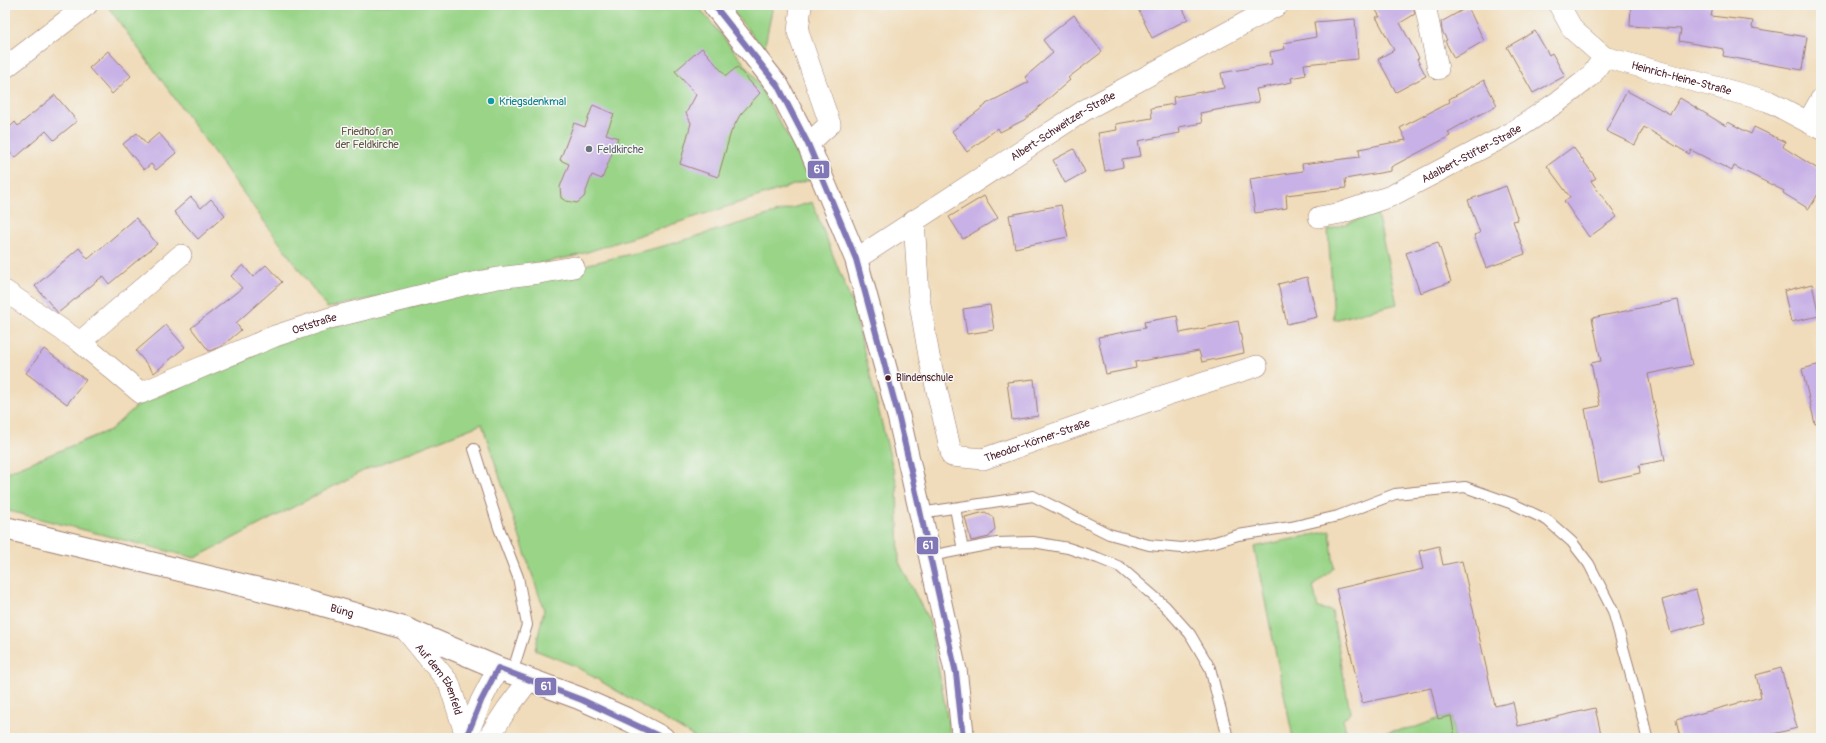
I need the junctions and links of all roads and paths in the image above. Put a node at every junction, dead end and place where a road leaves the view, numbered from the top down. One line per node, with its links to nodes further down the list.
1 (87, 5): 8 (street)
2 (714, 5): 12 (street)
3 (801, 5): 12 (street)
4 (1278, 5): 14 (street, Albert-Schweitzer-Straße)
5 (1425, 5): 9 (street)
6 (1559, 5): 7 (street, Heinrich-Heine-Straße)
7 (1604, 56): 11 (street, Heinrich-Heine-Straße); 13 (street, Adalbert-Stifter-Straße)
8 (5, 68)
9 (1438, 69)
10 (1821, 99): 11 (street)
11 (1815, 126)
12 (808, 144): 16 (street)
13 (1319, 217)
14 (914, 220): 16 (street, Albert-Schweitzer-Straße); 20 (street, Theodor-Körner-Straße)
15 (181, 255): 19 (street)
16 (856, 259): 23 (street)
17 (574, 266): 19 (street, Oststraße)
18 (5, 291): 19 (street, Oststraße)
19 (80, 342)
20 (1257, 366)
21 (474, 449): 28 (lane)
22 (955, 508): 23 (lane); 25 (lane); 34 (lane)
23 (920, 514): 26 (street)
24 (5, 528): 27 (street, Büng)
25 (963, 550): 26 (lane); 33 (lane)
26 (930, 556): 32 (street)
27 (404, 628): 28 (street, Büng); 29 (street, Auf dem Ebenfeld)
28 (513, 674): 29 (street, Auf dem Ebenfeld); 30 (street); 31 (street, Büng)
29 (466, 737)
30 (488, 738)
31 (663, 738)
32 (963, 738)
33 (1228, 738)
34 (1647, 738)

